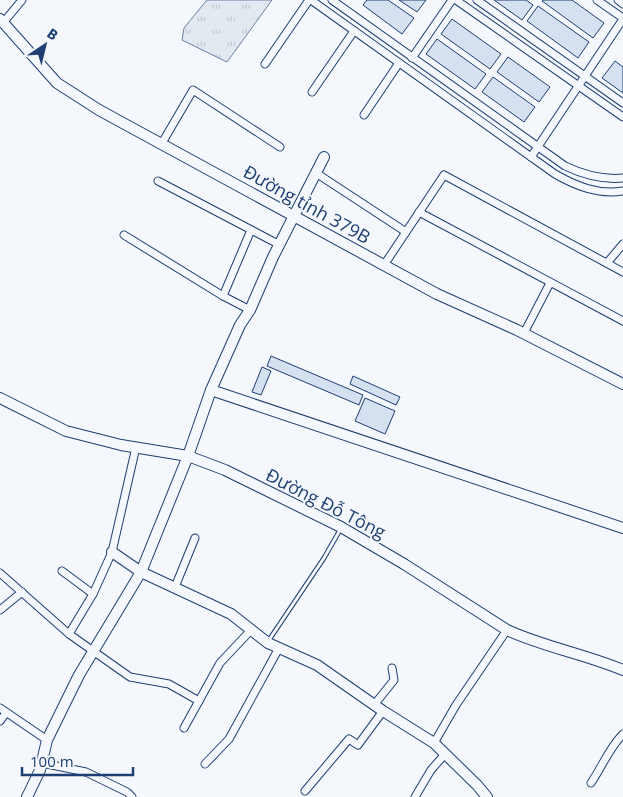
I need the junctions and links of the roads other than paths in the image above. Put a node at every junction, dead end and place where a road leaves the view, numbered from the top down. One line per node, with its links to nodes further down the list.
1 (22, 0): 11 (street)
2 (310, 0): 12 (street); 15 (street)
3 (332, 0): 13 (street)
4 (452, 0): 13 (street)
5 (456, 0): 17 (street)
6 (477, 0): 16 (street)
7 (597, 0): 10 (street)
8 (618, 0): 9 (street)
9 (623, 4)
10 (623, 19): 16 (street)
11 (2, 21): 22 (street, Đường tỉnh 379B)
12 (354, 31): 14 (street); 18 (street)
13 (412, 58): 24 (street)
14 (399, 63): 20 (street); 26 (street)
15 (265, 64)
16 (584, 76): 17 (street); 19 (street)
17 (577, 86): 21 (street); 24 (street)
18 (312, 92)
19 (623, 103)
20 (364, 115)
21 (623, 117)
22 (162, 144): 23 (street); 32 (street, Đường tỉnh 379B)
23 (280, 147)
24 (538, 147): 26 (street); 28 (street)
25 (324, 157): 27 (street)
26 (531, 157): 30 (street)
27 (316, 173): 32 (street); 34 (street)
28 (623, 178)
29 (158, 181): 33 (street)
30 (623, 191)
31 (419, 212): 34 (street); 38 (street); 41 (street)
32 (294, 216): 37 (street); 39 (street, Đường tỉnh 379B)
33 (251, 230): 37 (street); 42 (street)
34 (406, 232): 39 (street)
35 (124, 234): 42 (street)
36 (623, 244): 38 (street)
37 (280, 245): 43 (street)
38 (607, 263): 40 (street)
39 (384, 265): 45 (street, Đường tỉnh 379B)
40 (623, 272)
41 (550, 283): 44 (street); 45 (street)
42 (223, 296): 43 (street)
43 (250, 310): 47 (street)
44 (623, 321)
45 (524, 334): 46 (street, Đường tỉnh 379B)
46 (623, 384)
47 (211, 390): 50 (street); 52 (street)
48 (0, 398): 49 (street, Đường Đỗ Tông)
49 (136, 448): 50 (street, Đường Đỗ Tông); 54 (street)
50 (188, 456): 51 (street, Đường Đỗ Tông); 56 (street)
51 (342, 527): 63 (street, Đường Đỗ Tông); 65 (lane)
52 (623, 528)
53 (195, 538): 58 (street)
54 (112, 552): 56 (street); 60 (street)
55 (62, 571): 60 (street)
56 (141, 572): 58 (street); 67 (street)
57 (0, 573): 59 (street)
58 (175, 587): 62 (street)
59 (22, 592): 61 (street); 64 (street)
60 (93, 594): 64 (street)
61 (0, 610)
62 (251, 630): 65 (street); 70 (street)
63 (507, 630): 69 (street, Đường Đỗ Tông); 78 (street)
64 (69, 634): 67 (street)
65 (268, 643): 66 (street)
66 (279, 648): 71 (street); 81 (street)
67 (93, 651): 70 (street); 77 (street)
68 (392, 668): 71 (street)
69 (623, 670)
70 (199, 701): 75 (street)
71 (374, 705): 73 (street)
72 (3, 710): 74 (street); 77 (street)
73 (383, 711): 78 (street); 83 (street)
74 (0, 721)
75 (184, 728)
76 (623, 734): 82 (street)
77 (47, 740): 80 (street)
78 (434, 743): 79 (street)
79 (445, 754): 86 (street); 87 (street)
80 (42, 763): 84 (street); 85 (street)
81 (205, 764)
82 (591, 783)
83 (305, 791)
84 (27, 797)
85 (132, 797)
86 (415, 797)
87 (487, 797)

